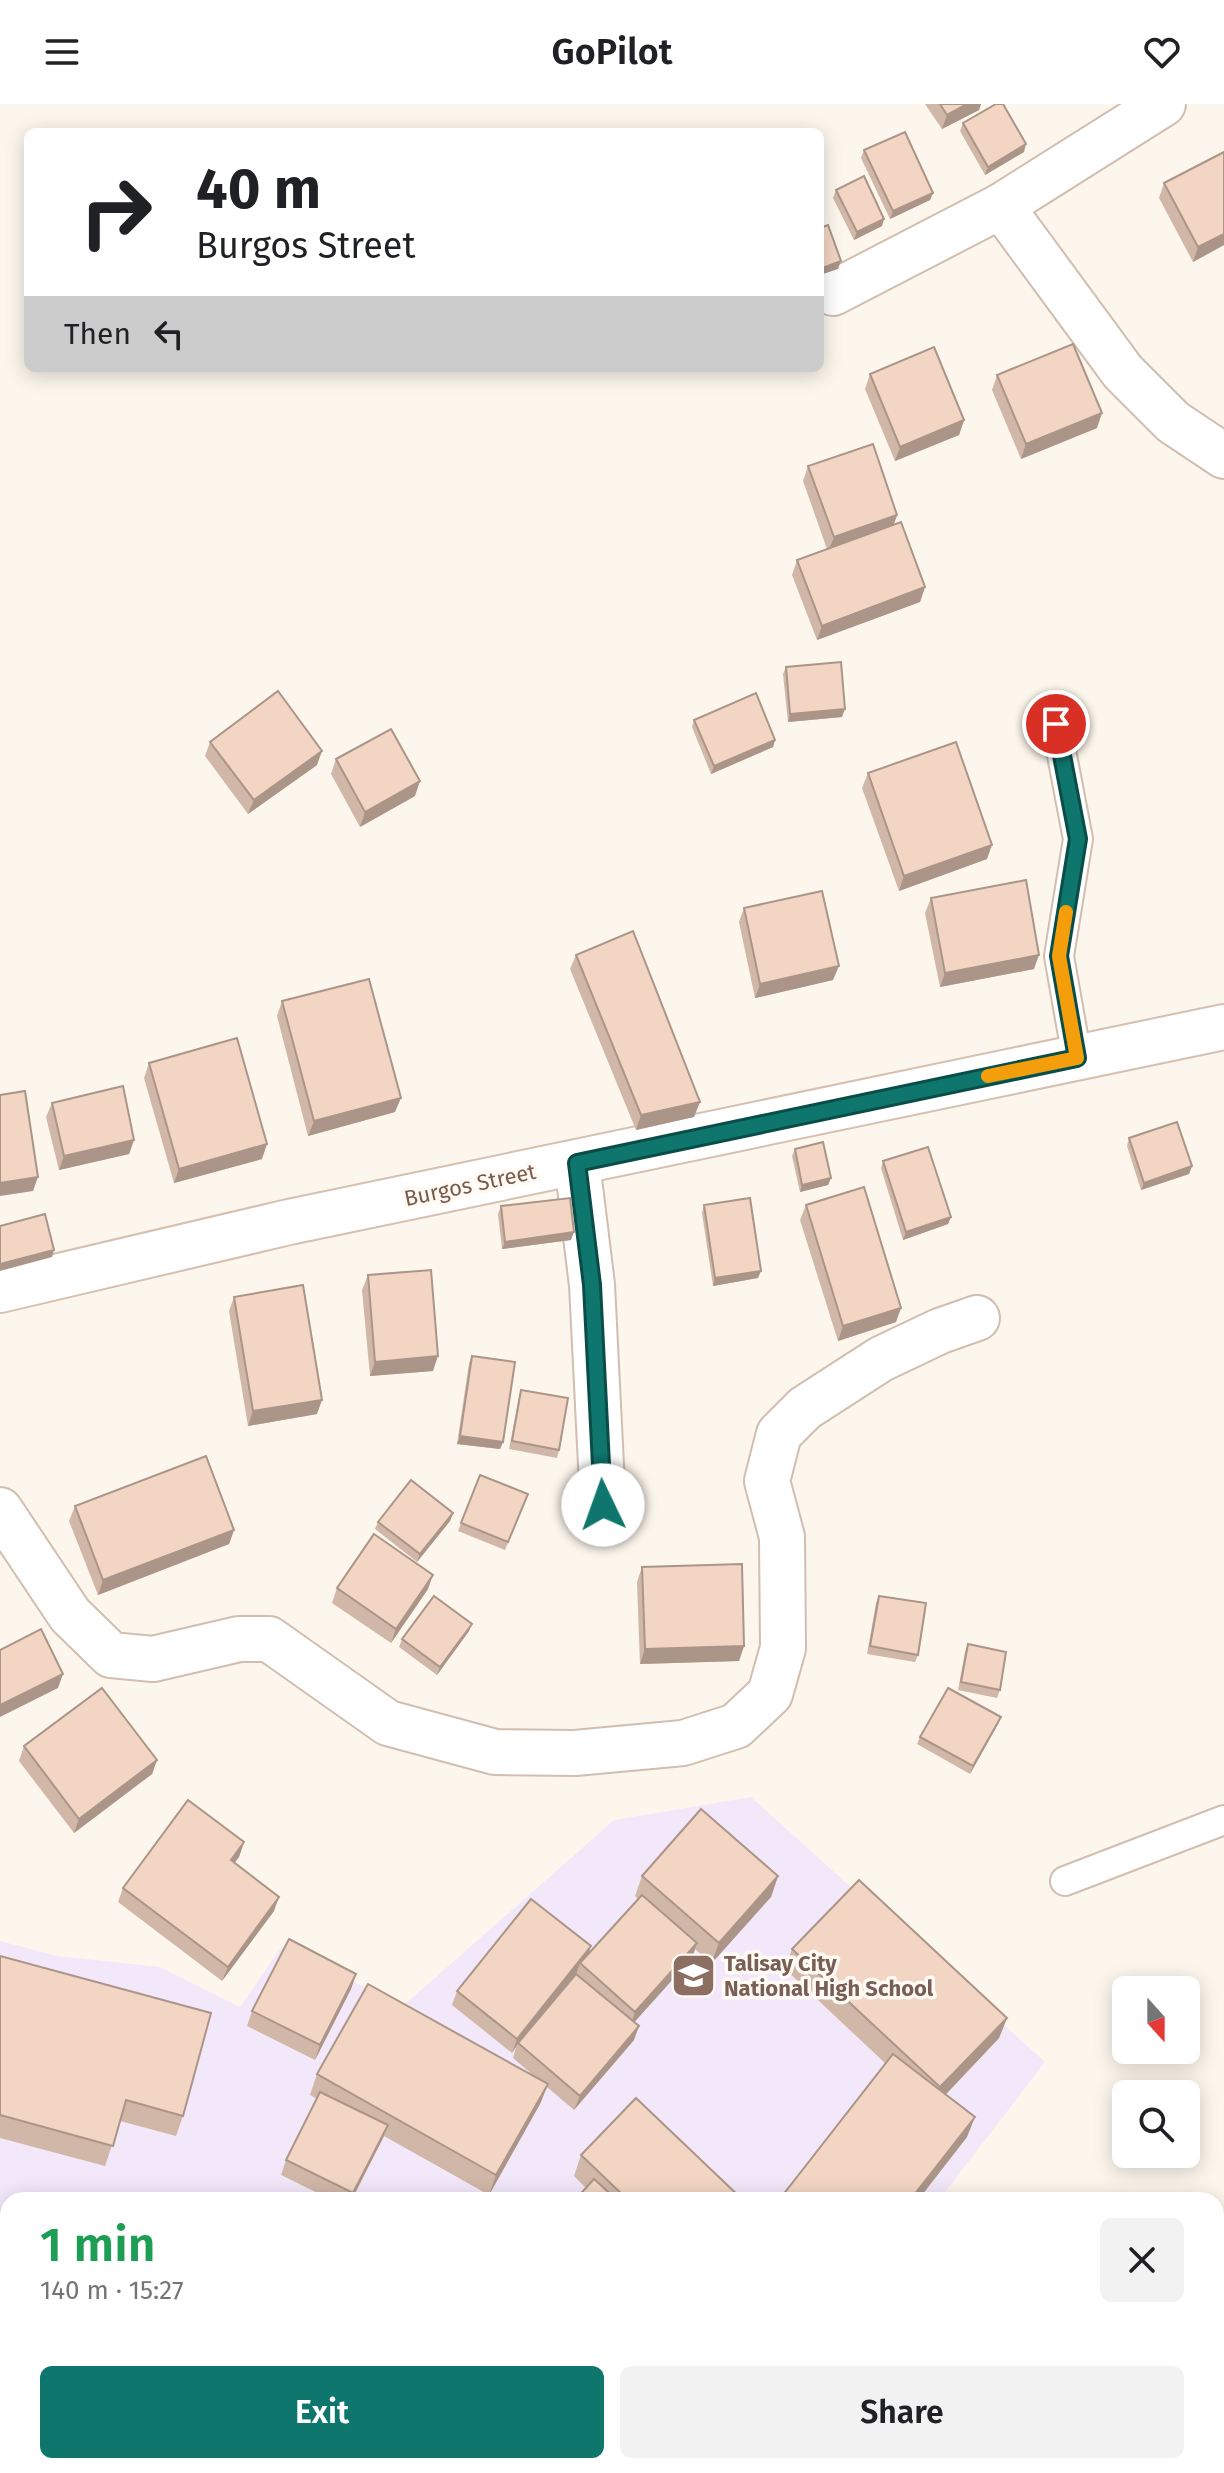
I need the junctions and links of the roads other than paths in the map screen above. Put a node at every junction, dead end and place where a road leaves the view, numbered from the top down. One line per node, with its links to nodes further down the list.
1 (1163, 104): 2 (street)
2 (1001, 206): 3 (street); 4 (street)
3 (833, 293)
4 (1224, 456)
5 (1056, 724): 7 (lane)
6 (1224, 1027): 7 (street, Burgos Street)
7 (1077, 1058): 8 (street, Burgos Street)
8 (577, 1163): 9 (street, Burgos Street); 11 (street)
9 (0, 1290)
10 (977, 1318): 12 (street)
11 (603, 1505)
12 (0, 1510)
13 (1224, 1820): 14 (lane)
14 (1065, 1881)

